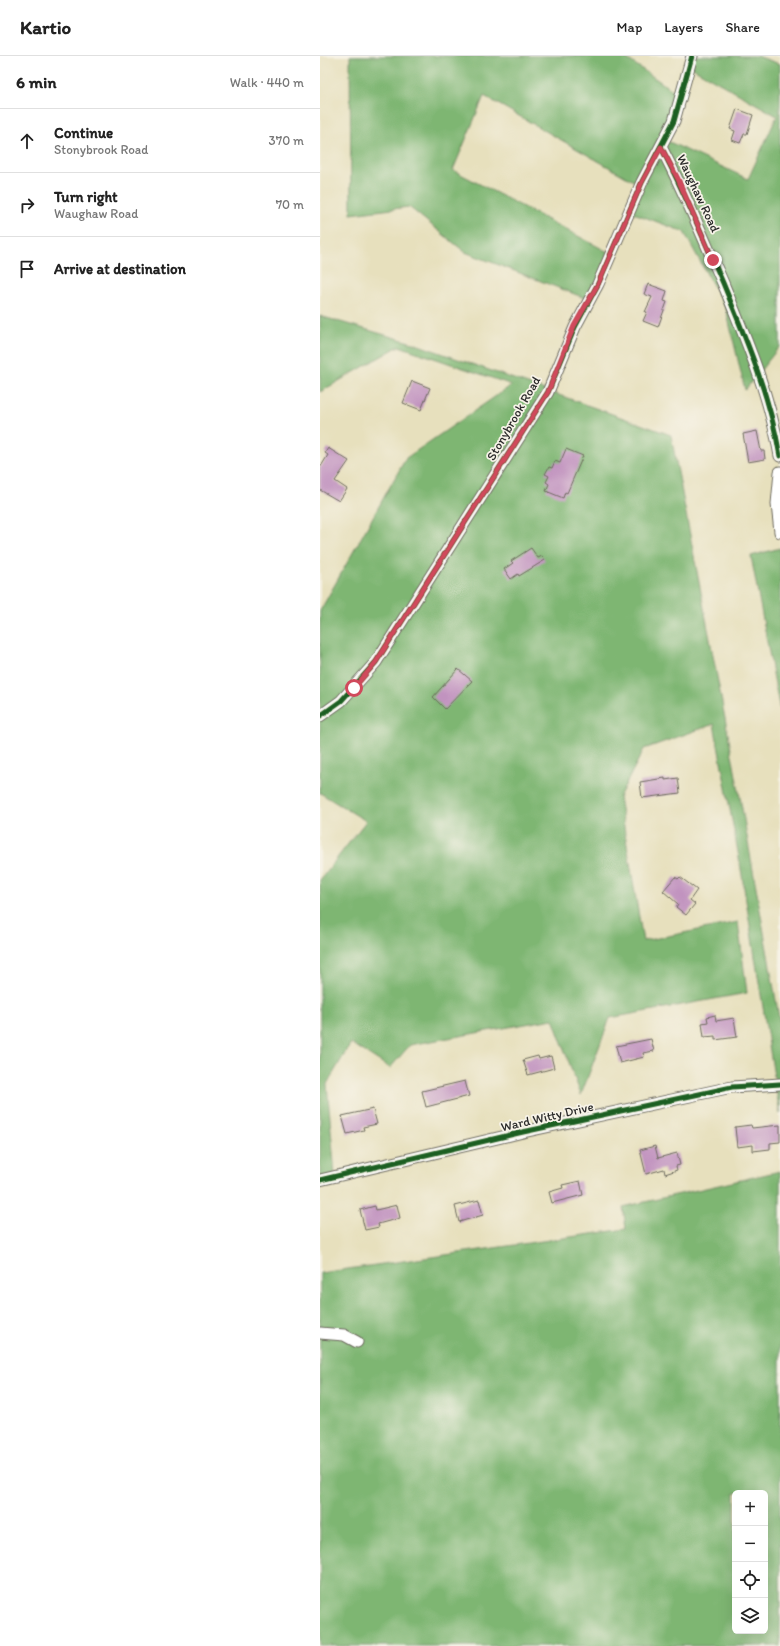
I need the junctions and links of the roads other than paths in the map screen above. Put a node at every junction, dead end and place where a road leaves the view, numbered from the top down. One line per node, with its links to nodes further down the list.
1 (692, 56): 2 (street, Stonybrook Road)
2 (661, 147): 3 (street, Waughaw Road); 6 (street, Stonybrook Road)
3 (780, 456)
4 (780, 472): 5 (street)
5 (780, 532)
6 (320, 716)
7 (780, 1084): 8 (street, Ward Witty Drive)
8 (320, 1180)
9 (320, 1333): 10 (street)
10 (357, 1342)

